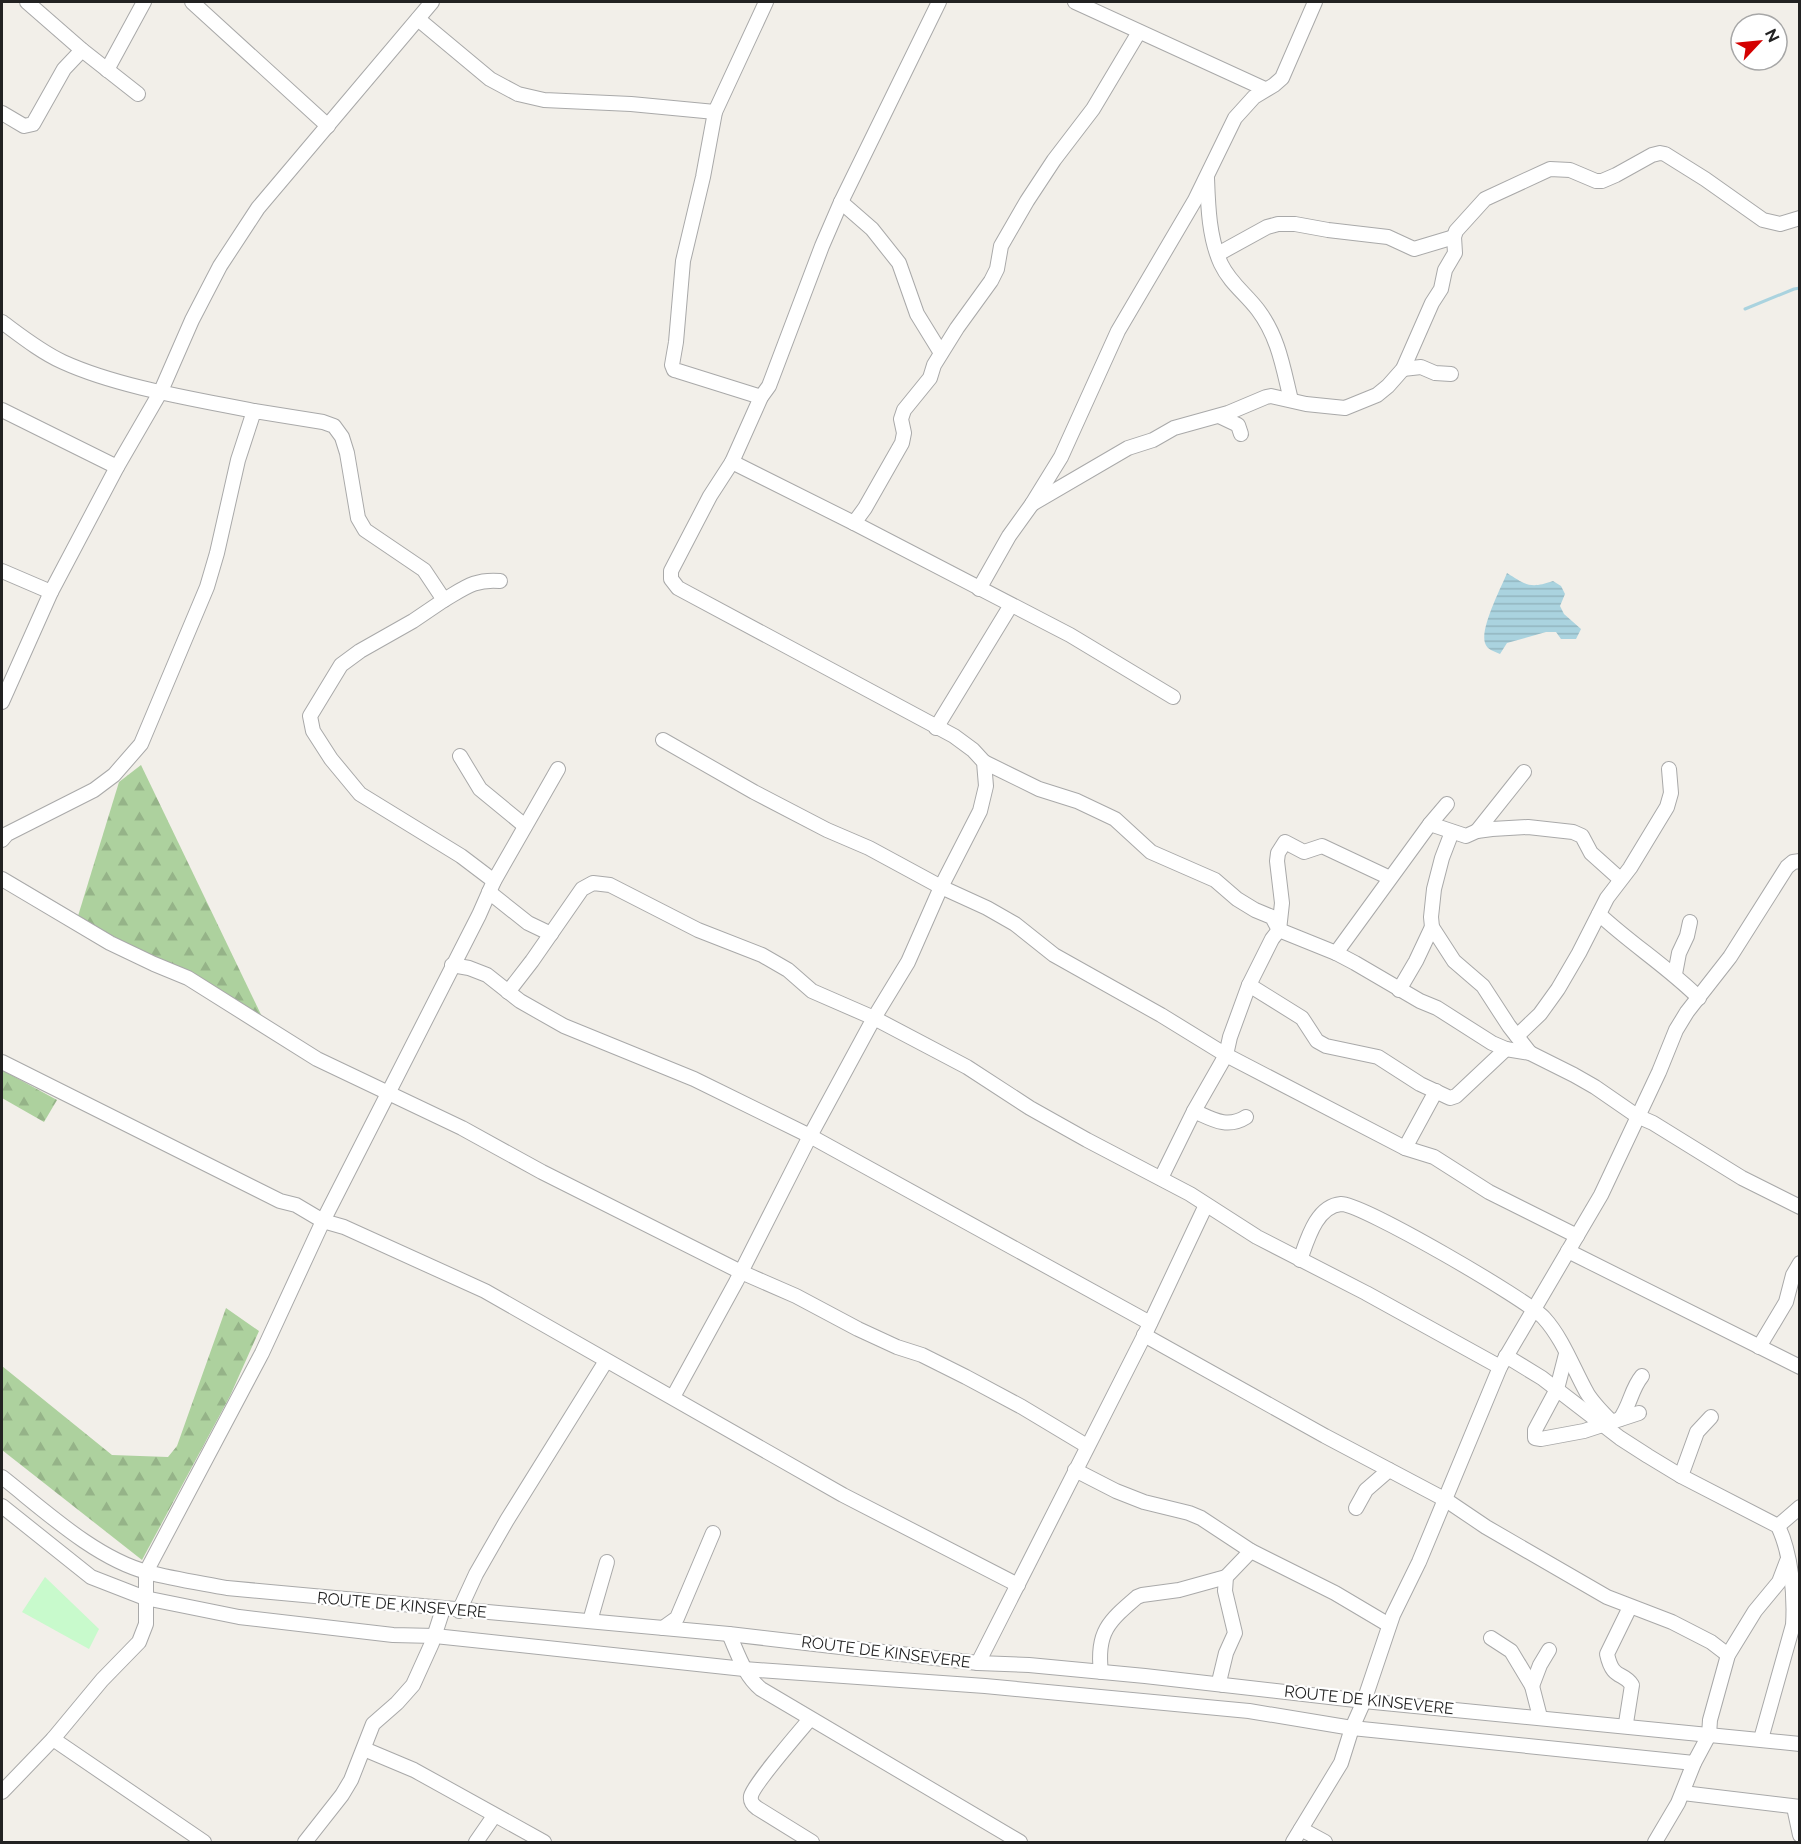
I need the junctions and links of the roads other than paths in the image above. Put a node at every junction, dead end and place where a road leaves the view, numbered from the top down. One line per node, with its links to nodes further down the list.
1 (27, 2): 10 (street)
2 (144, 2): 11 (street)
3 (192, 2): 16 (street)
4 (766, 2): 14 (street)
5 (939, 2): 18 (street)
6 (1075, 2): 9 (street)
7 (1315, 2): 12 (street)
8 (423, 8): 14 (street); 16 (street)
9 (1139, 32): 12 (street); 23 (street)
10 (82, 50): 11 (street); 15 (street)
11 (107, 70): 13 (street)
12 (1265, 89): 17 (street)
13 (138, 94)
14 (715, 112): 27 (street)
15 (2, 113)
16 (328, 126): 26 (street)
17 (1207, 176): 21 (street); 35 (street)
18 (841, 202): 23 (street); 27 (street)
19 (1800, 218): 20 (street)
20 (1454, 237): 21 (street); 24 (street)
21 (1218, 254): 28 (street)
22 (2, 322): 26 (street)
23 (941, 353): 36 (street)
24 (1403, 369): 25 (street); 28 (street)
25 (1451, 375)
26 (161, 392): 30 (street); 34 (street)
27 (761, 397): 33 (street)
28 (1291, 400): 31 (street)
29 (2, 410): 34 (street)
30 (254, 411): 41 (street); 57 (street)
31 (1219, 416): 32 (street); 35 (street)
32 (1241, 434)
33 (732, 462): 36 (street); 45 (street)
34 (117, 467): 40 (street)
35 (1032, 504): 39 (street)
36 (854, 523): 39 (street)
37 (2, 571): 40 (street)
38 (500, 581): 41 (street)
39 (979, 589): 42 (street)
40 (51, 592): 44 (street)
41 (444, 600): 62 (street)
42 (1011, 605): 43 (street); 45 (street)
43 (1173, 697)
44 (2, 702)
45 (936, 728): 48 (street)
46 (663, 740): 63 (street)
47 (460, 756): 54 (street)
48 (984, 762): 63 (street); 67 (street)
49 (558, 769): 54 (street)
50 (1669, 769): 61 (street)
51 (1524, 772): 55 (street)
52 (1447, 804): 53 (street)
53 (1430, 824): 56 (street); 59 (street)
54 (525, 826): 62 (street)
55 (1477, 831): 56 (street); 61 (street)
56 (1452, 832): 66 (street)
57 (2, 840)
58 (1800, 861): 75 (street)
59 (1390, 878): 67 (street); 69 (street)
60 (2, 879): 83 (street)
61 (1620, 879): 64 (street)
62 (492, 886): 68 (street); 70 (street)
63 (941, 887): 76 (street); 80 (street)
64 (1599, 914): 71 (street); 77 (street)
65 (1690, 922): 71 (street)
66 (1432, 927): 73 (street); 77 (street)
67 (1279, 930): 69 (street); 72 (street)
68 (551, 934): 74 (street); 76 (street)
69 (1336, 953): 73 (street)
70 (452, 965): 74 (street); 83 (street)
71 (1675, 974): 75 (street)
72 (1249, 985): 80 (street); 82 (street)
73 (1398, 990): 78 (street)
74 (508, 992): 87 (street)
75 (1699, 998): 85 (street)
76 (874, 1018): 87 (street); 89 (street)
77 (1517, 1036): 79 (street)
78 (1506, 1049): 79 (street); 82 (street)
79 (1530, 1053): 85 (street)
80 (1226, 1055): 84 (street); 88 (street)
81 (2, 1062): 92 (street)
82 (1436, 1091): 88 (street)
83 (388, 1095): 92 (street); 97 (street)
84 (1194, 1111): 86 (street); 89 (street)
85 (1637, 1116): 91 (street); 93 (street)
86 (1246, 1117)
87 (810, 1136): 97 (street); 99 (street)
88 (1405, 1148): 93 (street)
89 (1161, 1178): 90 (street)
90 (1206, 1205): 95 (street); 99 (street)
91 (1800, 1207)
92 (323, 1221): 102 (street); 125 (street)
93 (1577, 1236): 94 (street)
94 (1568, 1251): 98 (street); 100 (street)
95 (1300, 1260): 98 (street); 103 (street)
96 (1800, 1263): 100 (street)
97 (741, 1272): 107 (street); 111 (street)
98 (1534, 1308): 101 (street); 103 (street)
99 (1147, 1329): 111 (street); 113 (street)
100 (1760, 1347): 104 (street)
101 (1566, 1354): 106 (street); 110 (street)
102 (606, 1361): 107 (street); 132 (street)
103 (1503, 1362): 106 (street); 116 (street)
104 (1800, 1366)
105 (1642, 1376): 110 (street)
106 (1557, 1389): 110 (street); 110 (street)
107 (673, 1397): 127 (street)
108 (1639, 1413): 110 (street)
109 (1711, 1417): 114 (street)
110 (1611, 1421): 114 (street)
111 (1087, 1446): 112 (street)
112 (1075, 1470): 122 (street); 127 (street)
113 (1389, 1470): 116 (street); 118 (street)
114 (1681, 1476): 120 (street)
115 (2, 1478): 125 (street, ROUTE DE KINSEVERE)
116 (1446, 1500): 130 (street); 134 (street)
117 (2, 1506): 129 (street)
118 (1356, 1508)
119 (1798, 1511): 120 (street)
120 (1778, 1526): 123 (street)
121 (713, 1533): 135 (street)
122 (1251, 1551): 126 (street); 134 (street)
123 (1788, 1559): 128 (street); 140 (street)
124 (607, 1562): 133 (street)
125 (146, 1572): 129 (street); 131 (street, ROUTE DE KINSEVERE)
126 (1226, 1577): 143 (street); 144 (street)
127 (1018, 1585): 141 (street)
128 (1796, 1595): 153 (street)
129 (145, 1598): 137 (street); 152 (street)
130 (1629, 1607): 140 (street); 149 (street)
131 (443, 1609): 132 (street, ROUTE DE KINSEVERE); 137 (street)
132 (459, 1611): 133 (street, ROUTE DE KINSEVERE)
133 (590, 1622): 135 (street, ROUTE DE KINSEVERE)
134 (1389, 1625): 146 (street)
135 (663, 1628): 136 (street, ROUTE DE KINSEVERE)
136 (729, 1634): 141 (street, ROUTE DE KINSEVERE); 142 (street)
137 (435, 1636): 142 (street); 155 (street)
138 (1491, 1638): 145 (street)
139 (1549, 1650): 145 (street)
140 (1728, 1655): 151 (street)
141 (978, 1663): 143 (street, ROUTE DE KINSEVERE)
142 (744, 1669): 148 (street); 150 (street)
143 (1101, 1672): 144 (street, ROUTE DE KINSEVERE)
144 (1224, 1685): 146 (street, ROUTE DE KINSEVERE)
145 (1532, 1686): 147 (street)
146 (1364, 1701): 147 (street, ROUTE DE KINSEVERE); 150 (street)
147 (1540, 1717): 149 (street, ROUTE DE KINSEVERE)
148 (810, 1719): 167 (street); 168 (street)
149 (1628, 1725): 151 (street, ROUTE DE KINSEVERE)
150 (1352, 1728): 156 (street); 161 (street)
151 (1709, 1735): 153 (street, ROUTE DE KINSEVERE); 156 (street)
152 (53, 1739): 157 (street); 163 (street)
153 (1761, 1739): 154 (street, ROUTE DE KINSEVERE)
154 (1800, 1744)
155 (364, 1749): 160 (street); 164 (street)
156 (1694, 1763): 158 (street)
157 (2, 1792)
158 (1683, 1793): 159 (street); 171 (street)
159 (1797, 1807): 162 (street)
160 (494, 1816): 165 (street); 166 (street)
161 (1301, 1829): 169 (street); 170 (street)
162 (1800, 1836)
163 (204, 1842)
164 (305, 1842)
165 (476, 1842)
166 (544, 1842)
167 (812, 1842)
168 (1020, 1842)
169 (1293, 1842)
170 (1325, 1842)
171 (1655, 1842)

